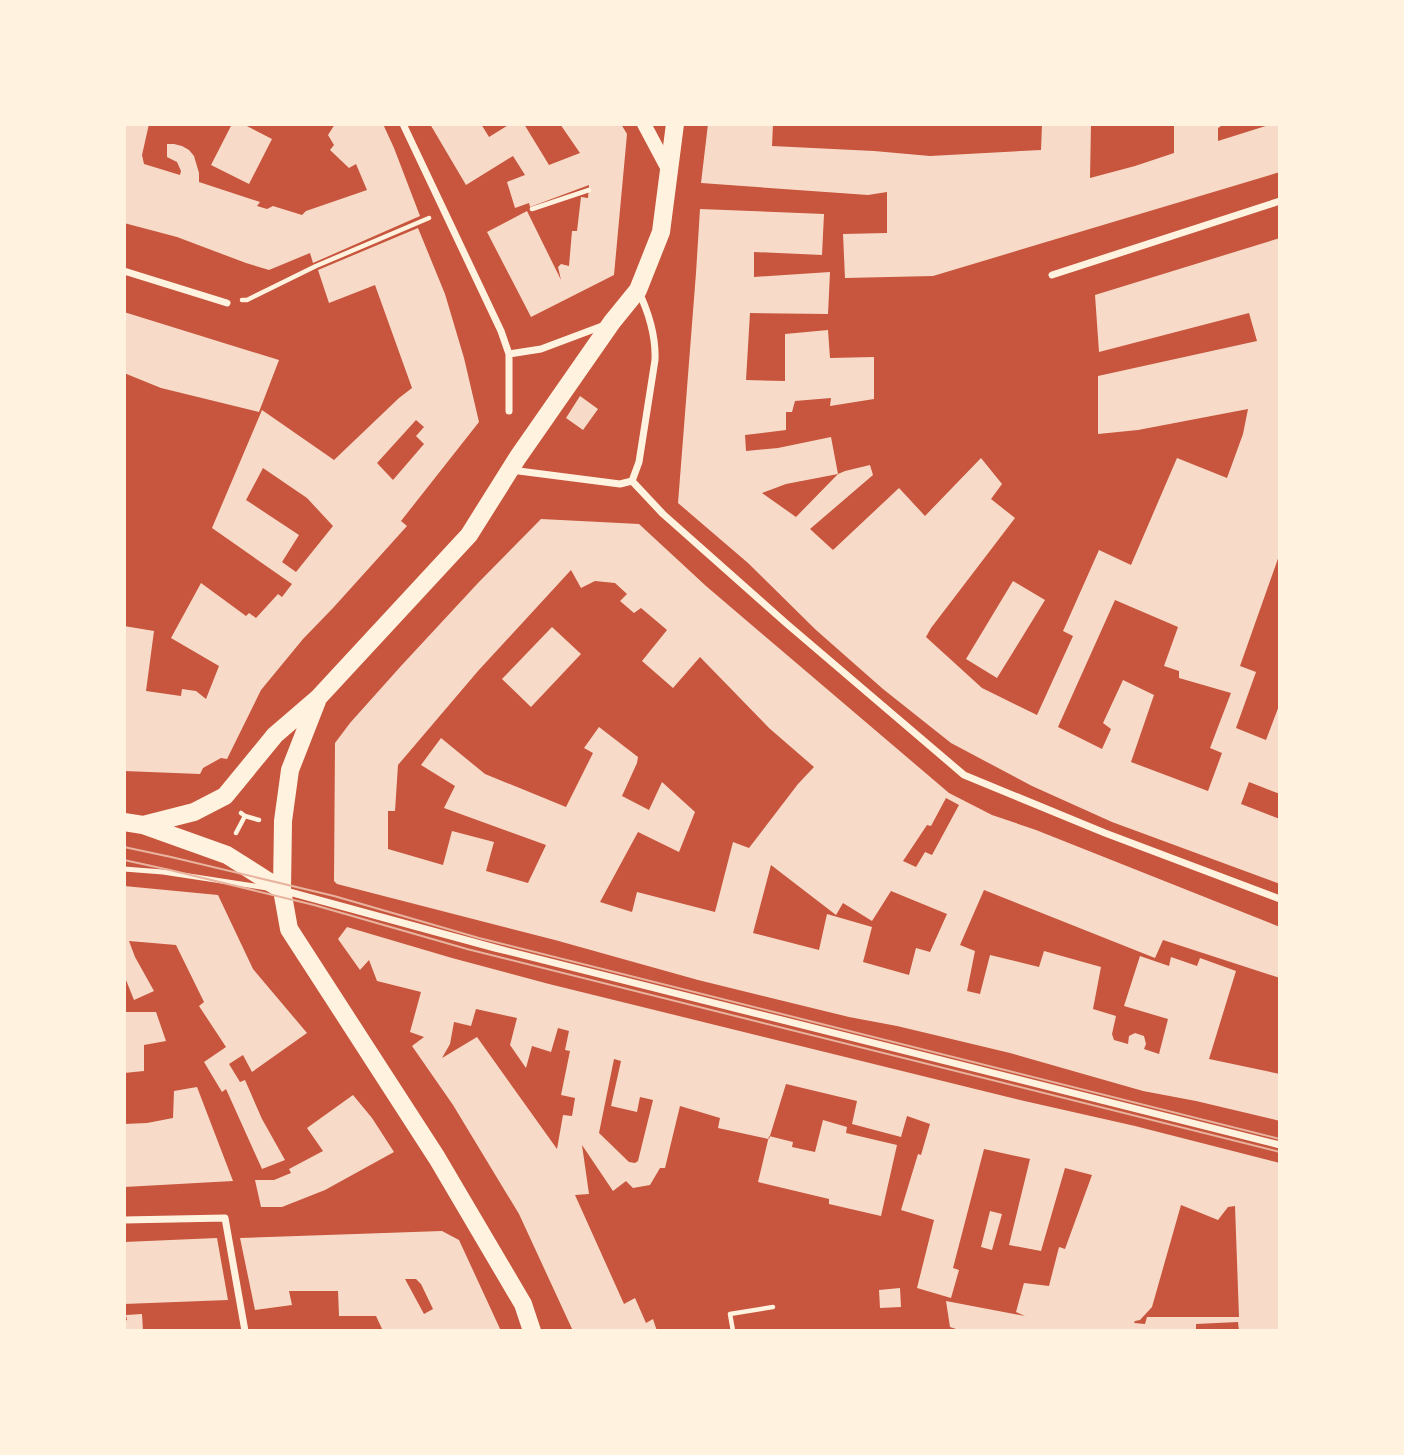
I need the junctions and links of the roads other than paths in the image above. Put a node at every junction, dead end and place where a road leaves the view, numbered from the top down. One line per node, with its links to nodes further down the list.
1 (403, 124): 11 (street)
2 (644, 124): 4 (main road)
3 (675, 124): 4 (main road)
4 (669, 170): 8 (main road)
5 (1280, 201): 7 (street)
6 (124, 271): 9 (street)
7 (1052, 275)
8 (638, 290): 10 (main road); 14 (street)
9 (227, 303)
10 (612, 322): 11 (street); 13 (main road)
11 (509, 355): 12 (street)
12 (509, 411)
13 (510, 470): 14 (street); 15 (main road)
14 (632, 481): 20 (street)
15 (318, 698): 17 (main road); 19 (main road)
16 (124, 822): 17 (main road)
17 (143, 825): 19 (main road)
18 (124, 869): 19 (lane)
19 (282, 890): 21 (street); 24 (main road)
20 (1280, 899)
21 (1280, 1145)
22 (124, 1220): 23 (street)
23 (244, 1331)
24 (532, 1331)

